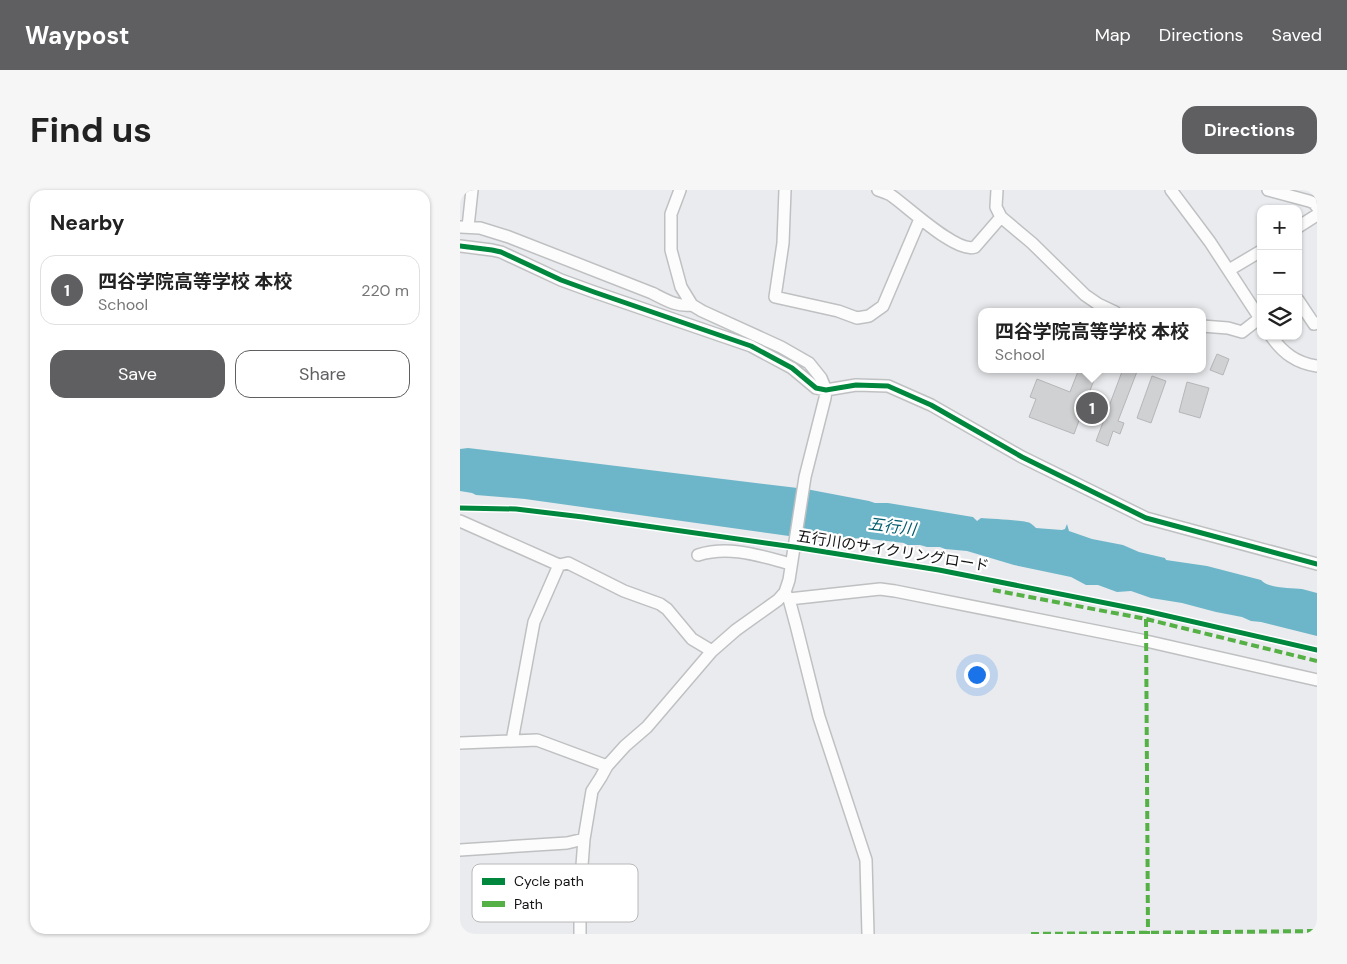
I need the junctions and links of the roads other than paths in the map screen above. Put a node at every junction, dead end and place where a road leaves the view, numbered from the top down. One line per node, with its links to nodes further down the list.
1 (472, 190): 13 (street)
2 (680, 190): 17 (street)
3 (785, 190): 11 (street)
4 (878, 190): 11 (street)
5 (997, 190): 10 (street)
6 (1170, 190): 16 (street)
7 (1268, 190): 8 (street)
8 (1317, 207)
9 (1317, 215): 12 (street)
10 (1001, 216): 11 (street); 19 (street)
11 (920, 219)
12 (1302, 224)
13 (464, 227): 17 (street)
14 (460, 246): 26 (street)
15 (1257, 253): 16 (street)
16 (1230, 270): 20 (street)
17 (692, 305): 26 (street)
18 (1302, 306): 22 (street)
19 (1107, 308)
20 (1257, 314)
21 (1257, 321): 23 (street)
22 (1317, 324)
23 (1206, 326)
24 (1275, 340): 25 (street)
25 (1317, 366)
26 (826, 390): 29 (street); 30 (street)
27 (460, 521): 31 (street)
28 (698, 555): 29 (street)
29 (791, 564): 32 (street)
30 (1317, 564)
31 (559, 565): 33 (street); 35 (street)
32 (787, 596): 33 (street); 34 (street); 41 (street)
33 (712, 651): 37 (street)
34 (1317, 680)
35 (512, 740): 36 (street); 37 (street)
36 (460, 743)
37 (607, 766): 38 (street)
38 (584, 839): 39 (street); 40 (street)
39 (460, 850)
40 (582, 864)
41 (868, 934)

